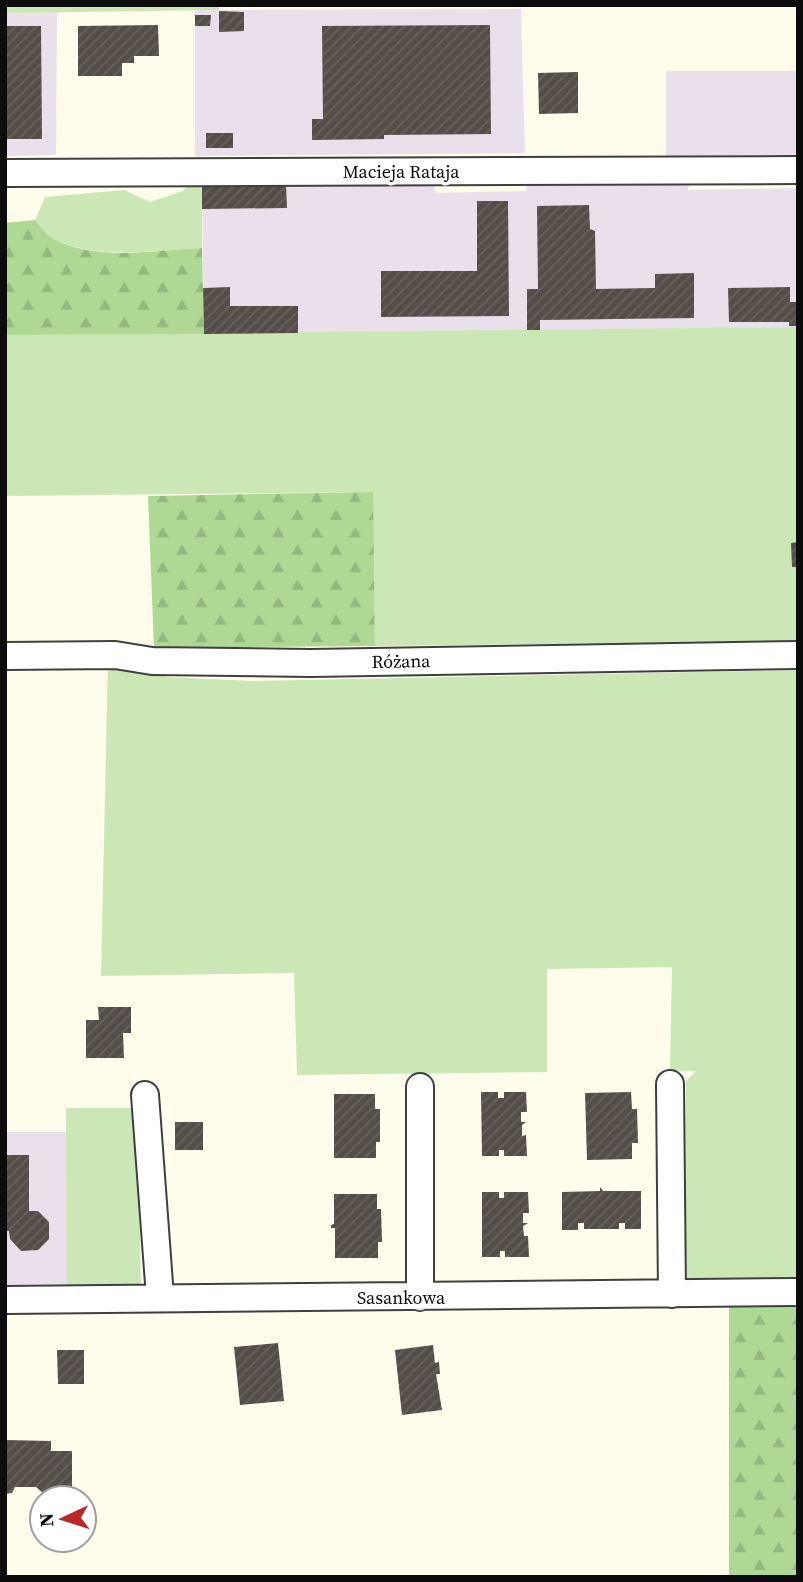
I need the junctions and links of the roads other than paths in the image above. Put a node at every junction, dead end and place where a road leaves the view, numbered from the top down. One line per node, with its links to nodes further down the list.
1 (798, 170): 2 (street, Macieja Rataja)
2 (5, 173)
3 (798, 655): 4 (street, Różana)
4 (5, 656)
5 (670, 1084): 9 (street)
6 (420, 1087): 11 (street)
7 (145, 1095): 10 (street)
8 (798, 1293): 9 (street, Sasankowa)
9 (672, 1294): 11 (street, Sasankowa)
10 (160, 1297): 11 (street, Sasankowa); 12 (street, Sasankowa)
11 (421, 1297)
12 (5, 1300)

